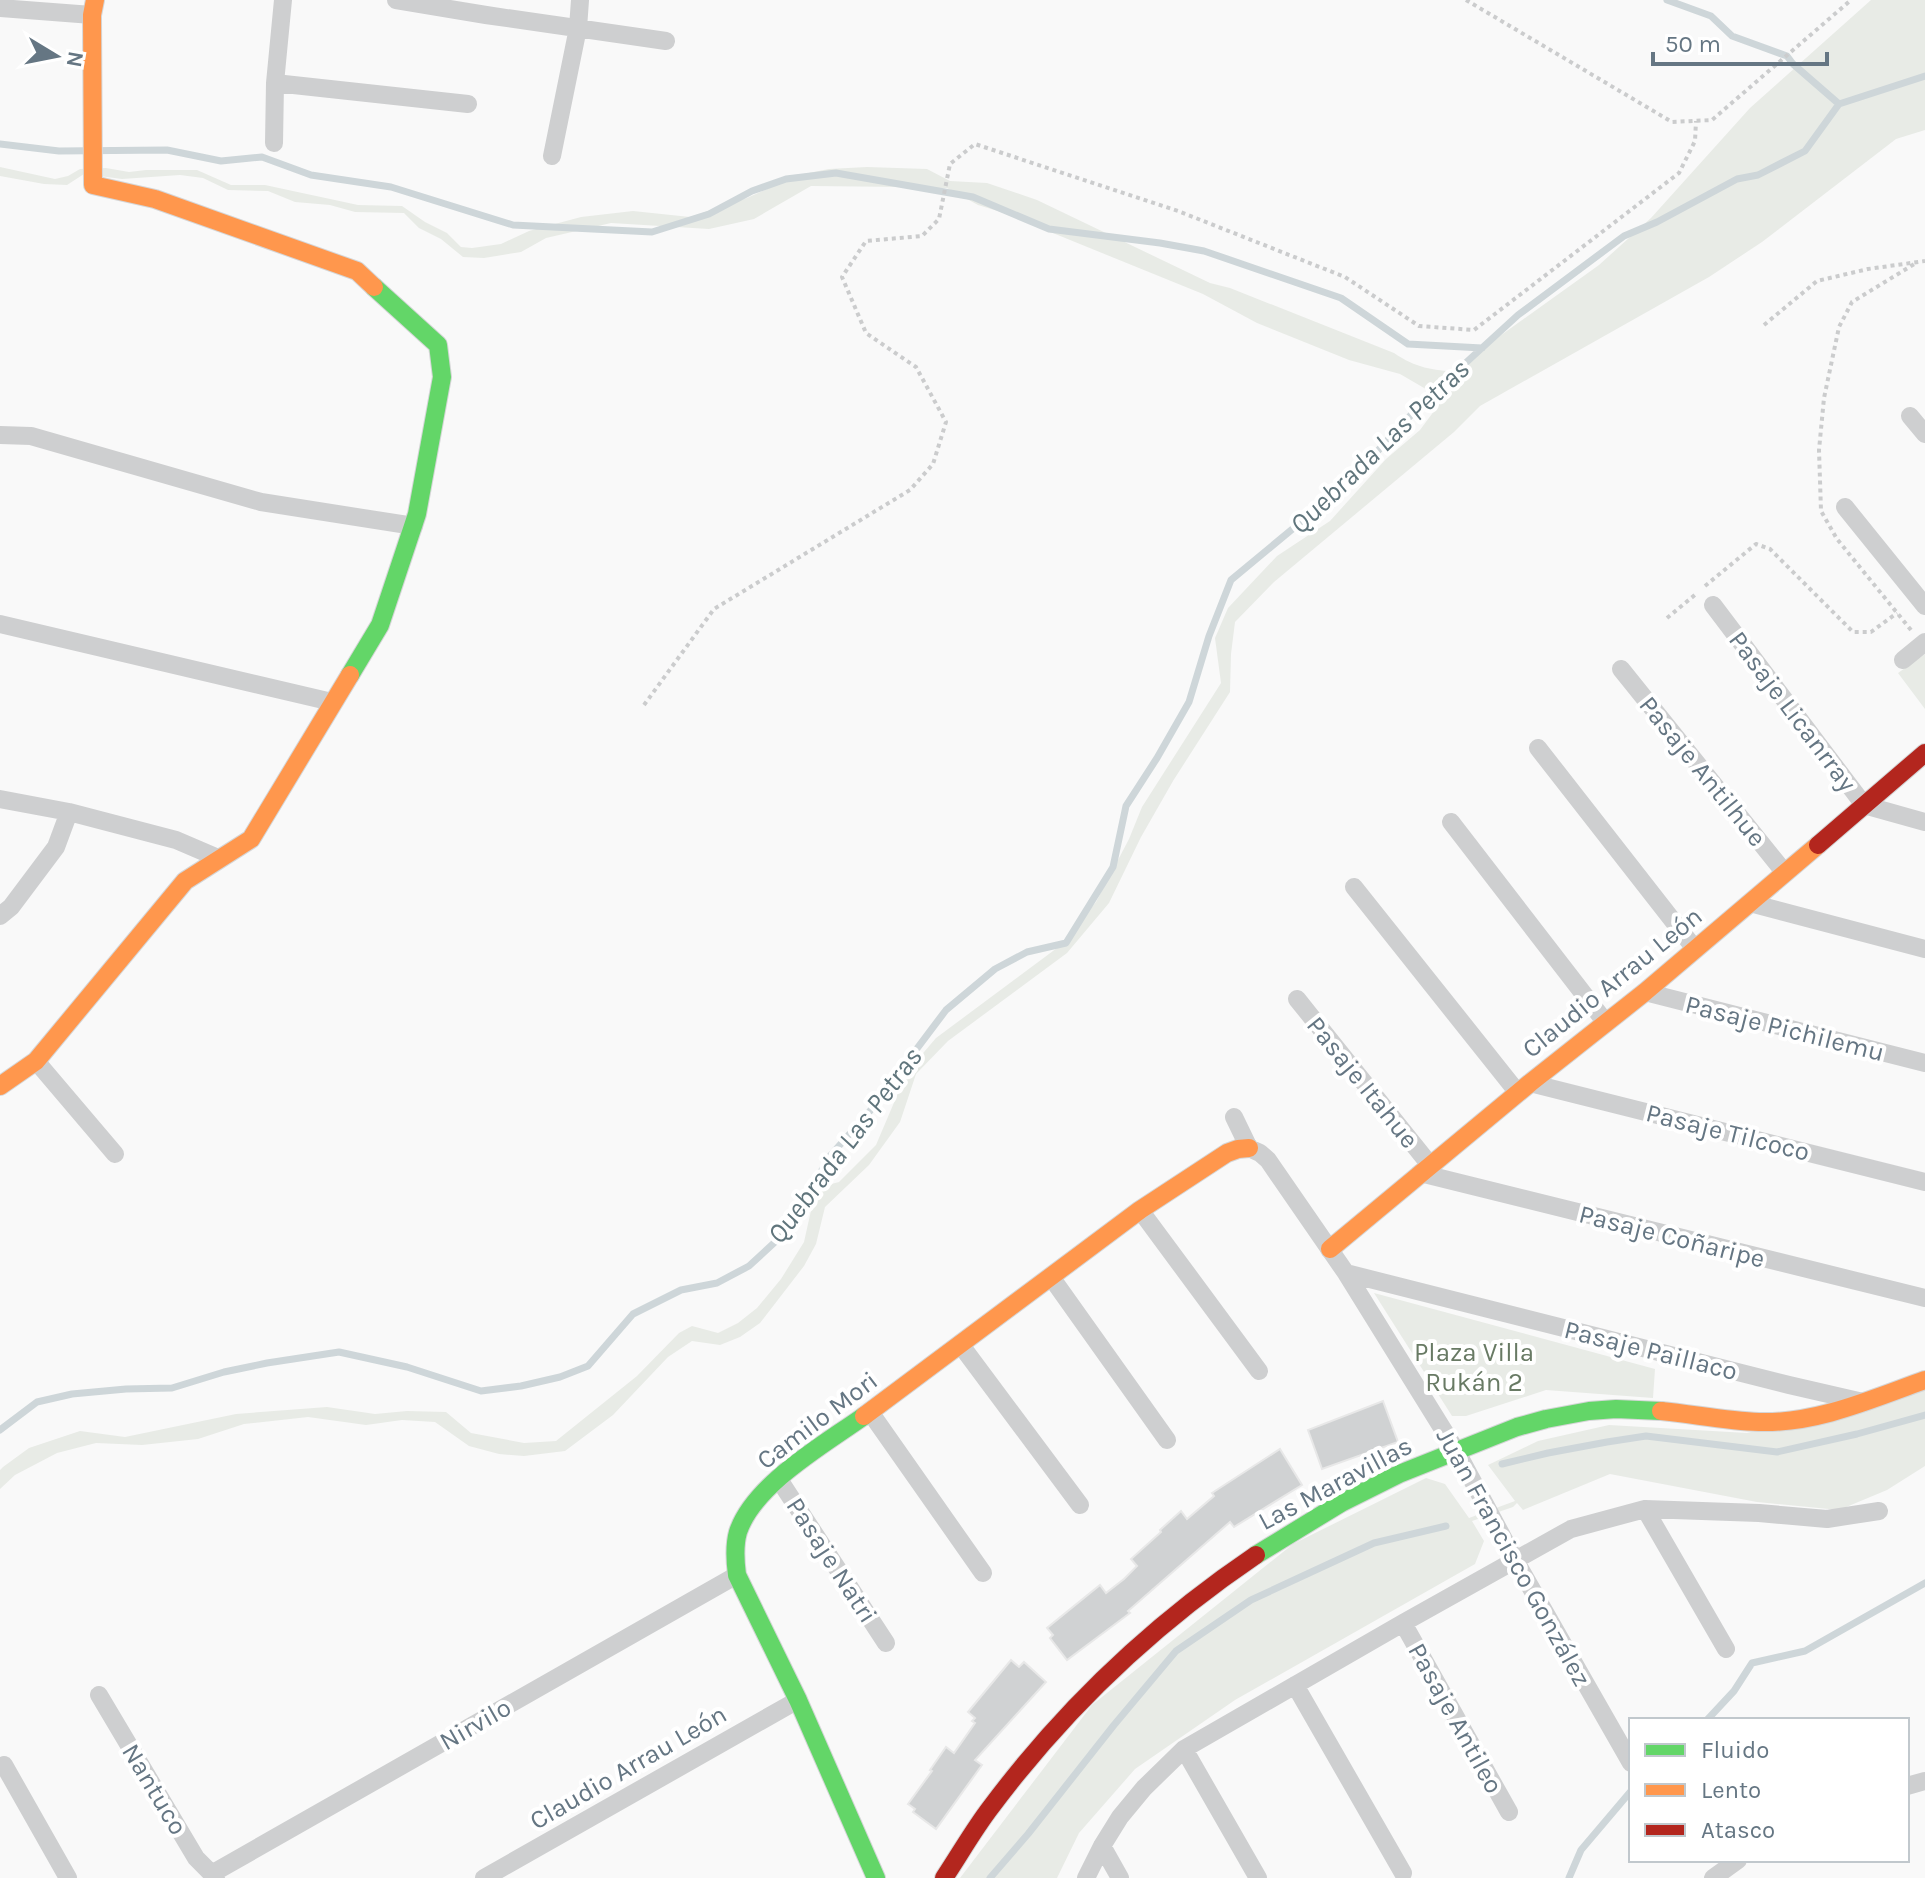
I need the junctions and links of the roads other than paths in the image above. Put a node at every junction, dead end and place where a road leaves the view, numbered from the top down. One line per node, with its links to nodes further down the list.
1 (283, 0): 8 (street)
2 (396, 0): 6 (street)
3 (580, 0): 6 (street)
4 (93, 7): 5 (street); 16 (street)
5 (0, 8)
6 (578, 28): 7 (street); 11 (street)
7 (666, 41)
8 (275, 83): 9 (street); 10 (street)
9 (468, 104)
10 (274, 143)
11 (552, 156)
12 (1910, 416): 13 (street)
13 (1925, 434)
14 (0, 435): 16 (street)
15 (1845, 507): 18 (street)
16 (414, 526): 23 (street)
17 (1713, 605): 27 (street, Pasaje Licanrray)
18 (1925, 606)
19 (0, 624): 23 (street)
20 (1924, 643): 21 (street)
21 (1903, 660)
22 (1621, 669): 32 (street, Pasaje Antilhue)
23 (332, 702): 31 (street)
24 (1538, 748): 36 (street)
25 (1925, 753): 27 (street, Claudio Arrau León)
26 (0, 799): 28 (street)
27 (1864, 805): 30 (street, Pasaje Licanrray); 32 (street, Claudio Arrau León)
28 (69, 812): 31 (street); 35 (street)
29 (1451, 822): 40 (street)
30 (1925, 822)
31 (218, 858): 41 (street)
32 (1785, 873): 34 (street, Claudio Arrau León)
33 (1354, 887): 44 (street)
34 (1750, 903): 36 (street, Claudio Arrau León); 37 (street)
35 (0, 916)
36 (1695, 949): 38 (street, Claudio Arrau León)
37 (1925, 949)
38 (1645, 992): 40 (street, Claudio Arrau León); 42 (street, Pasaje Pichilemu)
39 (1297, 999): 48 (street, Pasaje Itahue)
40 (1606, 1023): 44 (street, Claudio Arrau León)
41 (36, 1061): 43 (street); 47 (street)
42 (1925, 1063)
43 (0, 1086)
44 (1524, 1088): 48 (street, Claudio Arrau León); 49 (street, Pasaje Tilcoco)
45 (1234, 1117): 46 (street, Juan Francisco González)
46 (1249, 1148): 50 (street, Camilo Mori); 51 (street, Juan Francisco González)
47 (115, 1154)
48 (1425, 1169): 51 (street, Claudio Arrau León); 54 (street, Pasaje Coñaripe)
49 (1925, 1182)
50 (1140, 1210): 53 (street, Camilo Mori); 56 (street)
51 (1330, 1249): 52 (street, Juan Francisco González)
52 (1346, 1273): 58 (street, Pasaje Paillaco); 61 (street, Juan Francisco González)
53 (1051, 1277): 55 (street, Camilo Mori); 60 (street)
54 (1925, 1298)
55 (960, 1344): 59 (street, Camilo Mori); 63 (street)
56 (1259, 1371)
57 (1925, 1380): 58 (street, Las Maravillas)
58 (1863, 1402): 61 (street, Las Maravillas)
59 (870, 1412): 62 (street, Camilo Mori); 67 (street)
60 (1167, 1440)
61 (1457, 1452): 66 (street, Juan Francisco González); 86 (street, Las Maravillas)
62 (778, 1478): 68 (street, Camilo Mori); 70 (street, Pasaje Natri)
63 (1080, 1505)
64 (1645, 1509): 65 (street); 66 (street); 71 (street)
65 (1879, 1511)
66 (1515, 1560): 69 (street); 76 (street, Juan Francisco González)
67 (983, 1573)
68 (737, 1575): 74 (street, Camilo Mori); 82 (street, Nirvilo)
69 (1403, 1623): 72 (street); 78 (street, Pasaje Antileo)
70 (886, 1643)
71 (1726, 1649)
72 (1295, 1685): 75 (street); 81 (street)
73 (99, 1695): 82 (street, Nantuco)
74 (798, 1700): 84 (street, Claudio Arrau León); 85 (street, Camilo Mori)
75 (1184, 1749): 79 (street); 89 (street)
76 (1629, 1760)
77 (4, 1765): 83 (street)
78 (1509, 1812)
79 (1102, 1846): 87 (street); 88 (street)
80 (1735, 1862): 90 (street)
81 (1403, 1873)
82 (214, 1876)
83 (68, 1878)
84 (484, 1878)
85 (876, 1878)
86 (944, 1878)
87 (1086, 1878)
88 (1120, 1878)
89 (1258, 1878)
90 (1713, 1878)

